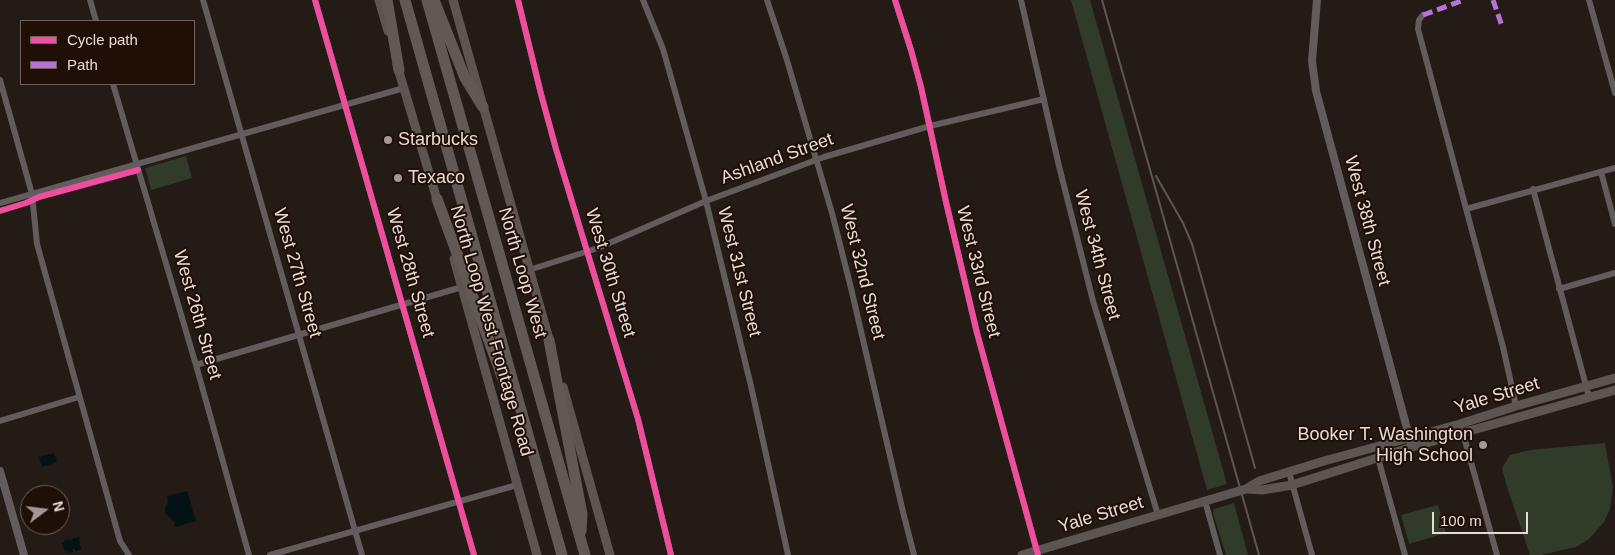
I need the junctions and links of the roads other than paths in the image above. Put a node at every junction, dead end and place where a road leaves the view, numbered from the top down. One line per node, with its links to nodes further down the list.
1 (90, 0): 18 (street)
2 (203, 0): 28 (street, West 27th Street)
3 (316, 0): 25 (street, West 28th Street)
4 (379, 0): 19 (main road, North Loop West Frontage Road)
5 (386, 0): 19 (highway)
6 (405, 0): 61 (highway)
7 (427, 0): 72 (highway, North Loop West)
8 (434, 0): 26 (highway)
9 (453, 0): 26 (main road)
10 (518, 0): 40 (street, West 30th Street)
11 (643, 0): 36 (street, West 31st Street)
12 (767, 0): 29 (street, West 32nd Street)
13 (895, 0): 27 (street, West 33rd Street)
14 (1021, 0): 24 (street, West 34th Street)
15 (1317, 0): 57 (street, West 38th Street)
16 (1589, 0): 23 (street)
17 (1423, 15): 38 (street)
18 (96, 20)
19 (399, 70): 22 (main road, North Loop West Frontage Road)
20 (0, 80): 34 (street)
21 (114, 85): 30 (street, West 26th Street)
22 (404, 88): 25 (street); 35 (main road, North Loop West Frontage Road)
23 (1615, 92)
24 (1044, 99): 27 (street, Ashland Street); 70 (street, West 34th Street)
25 (346, 104): 28 (street); 45 (street, West 28th Street)
26 (483, 108): 41 (main road)
27 (930, 126): 29 (street, Ashland Street); 74 (street, West 33rd Street)
28 (242, 134): 30 (street); 46 (street, West 27th Street)
29 (817, 159): 36 (street, Ashland Street); 86 (street, West 32nd Street)
30 (136, 164): 34 (street); 48 (street, West 26th Street)
31 (1615, 168): 32 (street)
32 (1601, 172): 33 (street); 39 (street)
33 (1534, 189): 38 (street); 44 (street)
34 (32, 194): 37 (street); 52 (street)
35 (437, 199): 43 (main road, North Loop West Frontage Road); 61 (highway)
36 (706, 201): 40 (street, Ashland Street); 85 (street, West 31st Street)
37 (0, 203)
38 (1466, 209): 54 (street)
39 (1615, 224)
40 (588, 251): 41 (street, Ashland Street); 84 (street, West 30th Street)
41 (528, 270): 47 (main road)
42 (1615, 273): 44 (street)
43 (462, 287): 45 (street); 65 (main road, North Loop West Frontage Road)
44 (1559, 289): 50 (street)
45 (403, 305): 46 (street); 68 (street, West 28th Street)
46 (299, 334): 48 (street); 71 (street, West 27th Street)
47 (549, 340): 72 (highway); 83 (main road)
48 (196, 365): 76 (street, West 26th Street)
49 (1615, 378): 50 (main road, Yale Street)
50 (1586, 386): 53 (street); 54 (main road, Yale Street)
51 (1615, 390): 53 (main road, Yale Street)
52 (79, 397): 55 (street); 73 (street)
53 (1589, 397): 56 (main road, Yale Street)
54 (1516, 406): 56 (main road, Yale Street)
55 (0, 420)
56 (1461, 429): 57 (main road, Yale Street); 58 (main road, Yale Street); 91 (street)
57 (1410, 437): 58 (street, West 38th Street); 60 (main road, Yale Street)
58 (1412, 448): 59 (main road, Yale Street)
59 (1378, 458): 64 (main road, Yale Street); 90 (street)
60 (1324, 461): 63 (main road, Yale Street); 64 (main road)
61 (536, 468): 81 (highway)
62 (0, 472): 75 (street)
63 (1288, 472): 66 (street); 67 (main road, Yale Street)
64 (1327, 474): 66 (main road, Yale Street)
65 (517, 485): 68 (street); 80 (main road, North Loop West Frontage Road)
66 (1292, 485): 67 (main road, Yale Street); 89 (street)
67 (1246, 489): 69 (main road, Yale Street)
68 (459, 501): 71 (street); 79 (street, West 28th Street)
69 (1205, 501): 70 (main road, Yale Street); 88 (street)
70 (1158, 515): 74 (main road, Yale Street)
71 (355, 530): 77 (street); 78 (street, West 27th Street)
72 (581, 543): 82 (highway, North Loop West)
73 (126, 553)
74 (1037, 553): 87 (main road, Yale Street)
75 (24, 555)
76 (249, 555)
77 (270, 555)
78 (362, 555)
79 (474, 555)
80 (537, 555)
81 (562, 555)
82 (584, 555)
83 (610, 555)
84 (671, 555)
85 (788, 555)
86 (914, 555)
87 (1022, 555)
88 (1220, 555)
89 (1312, 555)
90 (1405, 555)
91 (1497, 555)

